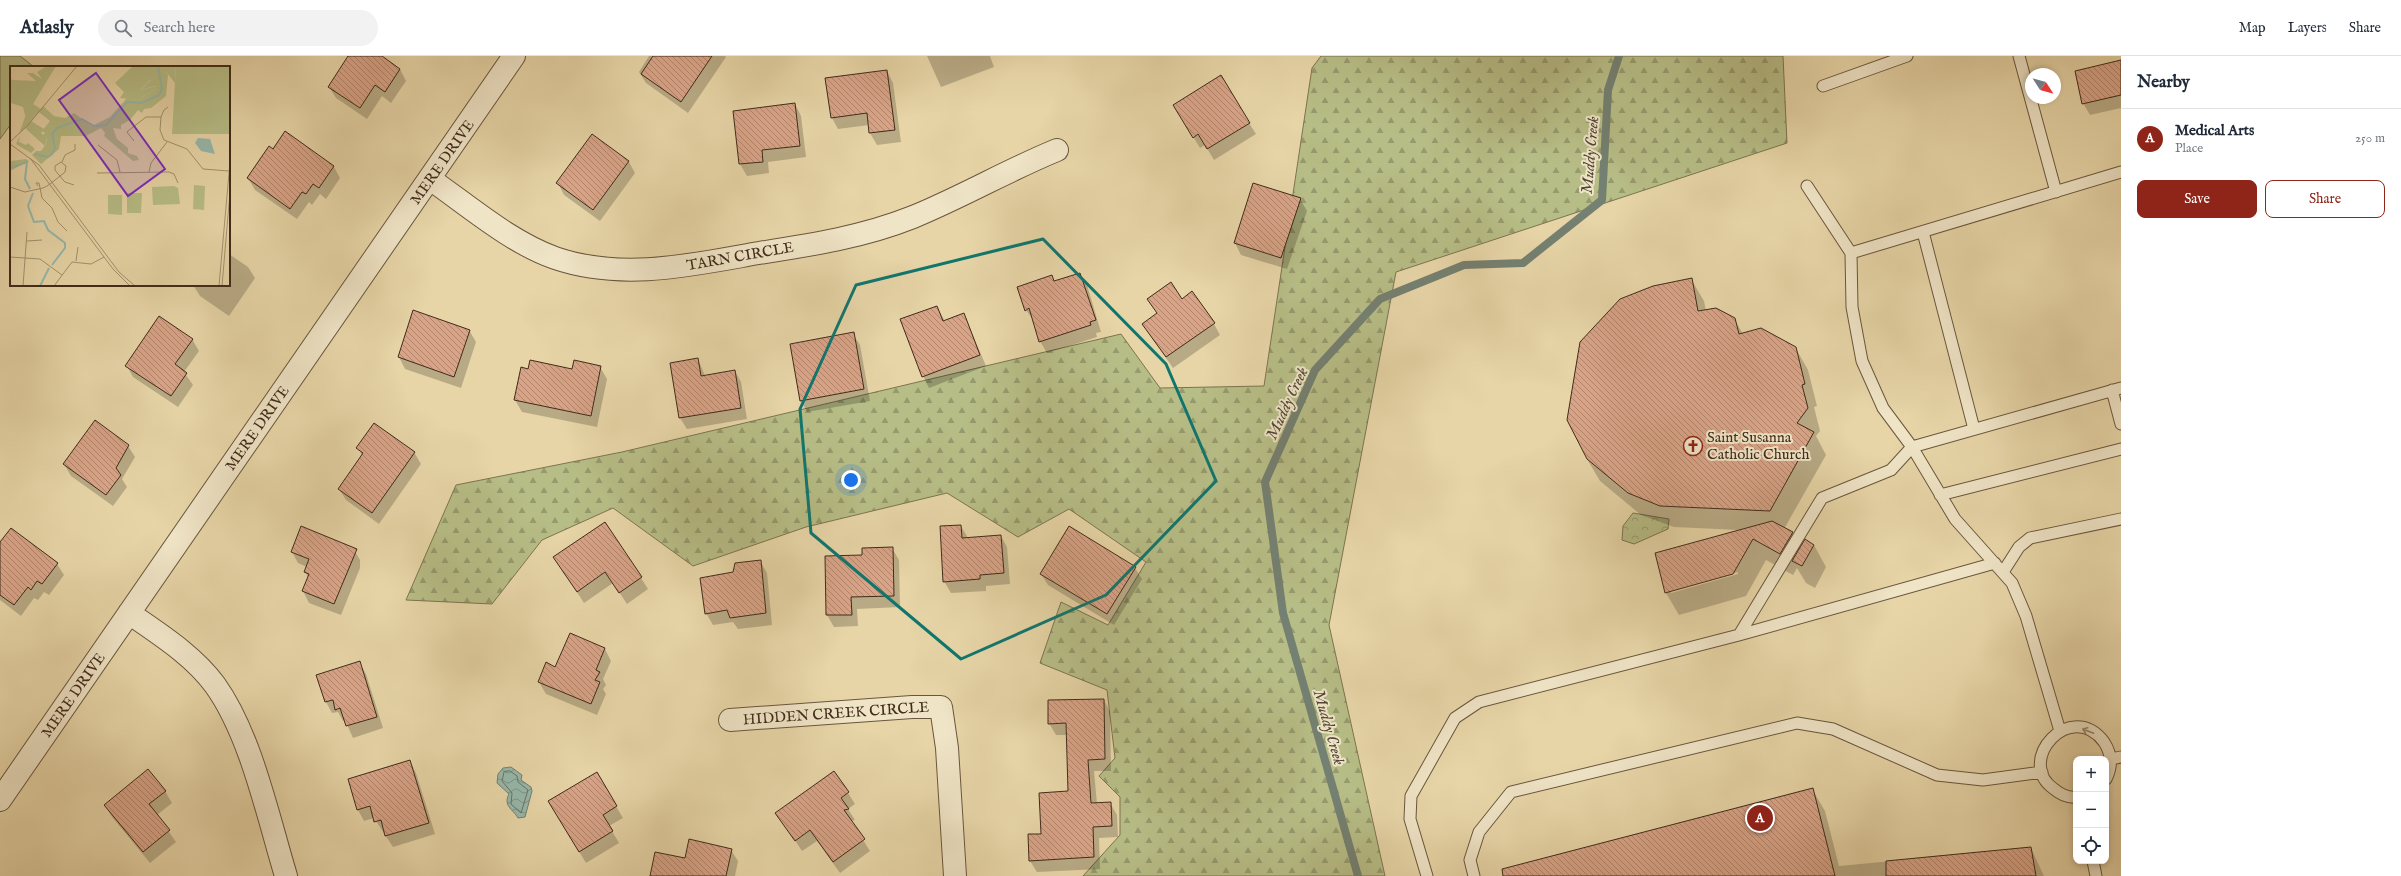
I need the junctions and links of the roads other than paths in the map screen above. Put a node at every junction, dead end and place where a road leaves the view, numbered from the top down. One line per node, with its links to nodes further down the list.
1 (514, 56): 7 (street, MERE DRIVE)
2 (1907, 56): 4 (lane)
3 (2019, 56): 9 (lane)
4 (1823, 86)
5 (1057, 150): 7 (street, TARN CIRCLE)
6 (2121, 172): 9 (lane)
7 (430, 179): 21 (street, MERE DRIVE)
8 (1807, 186): 11 (lane)
9 (2056, 192): 10 (lane)
10 (1923, 232): 11 (lane); 14 (lane)
11 (1851, 253): 15 (lane)
12 (2117, 389): 13 (lane); 14 (lane)
13 (2121, 424)
14 (1974, 429): 15 (lane)
15 (1912, 447): 17 (lane); 22 (lane)
16 (2121, 449): 17 (lane)
17 (1940, 494): 19 (lane)
18 (2121, 519): 20 (lane)
19 (1995, 563): 20 (lane); 22 (lane)
20 (2003, 572): 24 (lane)
21 (129, 613): 29 (street, MERE DRIVE); 31 (street)
22 (1739, 635): 33 (lane)
23 (730, 720): 32 (street, HIDDEN CREEK CIRCLE)
24 (2060, 731): 25 (lane, one-way to 24); 26 (lane)
25 (2116, 758): 27 (lane)
26 (2042, 772): 28 (lane); 34 (lane)
27 (2109, 774)
28 (2073, 797)
29 (0, 800)
30 (2094, 864): 35 (lane)
31 (286, 876)
32 (955, 876)
33 (1427, 876)
34 (1474, 876)
35 (2096, 876)

